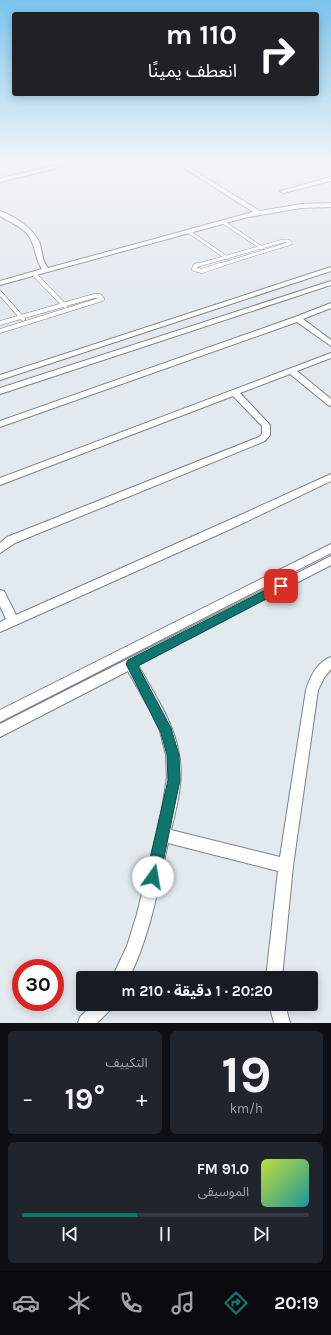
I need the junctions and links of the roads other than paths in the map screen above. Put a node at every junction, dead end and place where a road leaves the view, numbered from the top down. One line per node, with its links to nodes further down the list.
1 (254, 210): 4 (street)
2 (279, 210): 4 (street)
3 (0, 213): 12 (street)
4 (259, 213): 5 (street)
5 (223, 222): 6 (street); 7 (lane)
6 (188, 231): 9 (lane); 12 (street)
7 (260, 247): 8 (lane); 8 (lane); 9 (lane)
8 (266, 252): 10 (lane)
9 (226, 257): 10 (lane); 10 (lane)
10 (232, 262)
11 (331, 269): 28 (street)
12 (46, 270): 13 (street)
13 (34, 274): 14 (street); 17 (lane)
14 (0, 283)
15 (331, 283): 29 (street)
16 (0, 293): 20 (lane)
17 (64, 305): 19 (lane); 19 (lane); 20 (lane)
18 (331, 305): 21 (street)
19 (69, 310): 22 (lane)
20 (22, 317): 22 (lane); 23 (lane)
21 (298, 319): 25 (street); 32 (street)
22 (27, 323): 24 (lane)
23 (0, 324)
24 (0, 331)
25 (331, 344)
26 (331, 355): 27 (street)
27 (291, 370): 30 (street); 31 (street)
28 (0, 378)
29 (0, 391)
30 (234, 392): 34 (street); 36 (street)
31 (331, 404)
32 (0, 424)
33 (331, 477): 39 (street)
34 (0, 482)
35 (331, 548): 43 (street)
36 (0, 549)
37 (331, 560): 42 (street)
38 (0, 594): 39 (street)
39 (13, 621): 40 (street)
40 (0, 627)
41 (331, 662): 47 (street)
42 (131, 664): 43 (street); 46 (street)
43 (51, 698): 44 (street); 45 (street)
44 (0, 716)
45 (0, 732)
46 (163, 835): 47 (street); 48 (street)
47 (286, 866): 49 (street)
48 (124, 971)
49 (275, 971)
50 (97, 1011): 52 (street)
51 (279, 1011): 53 (street)
52 (86, 1023)
53 (282, 1023)

